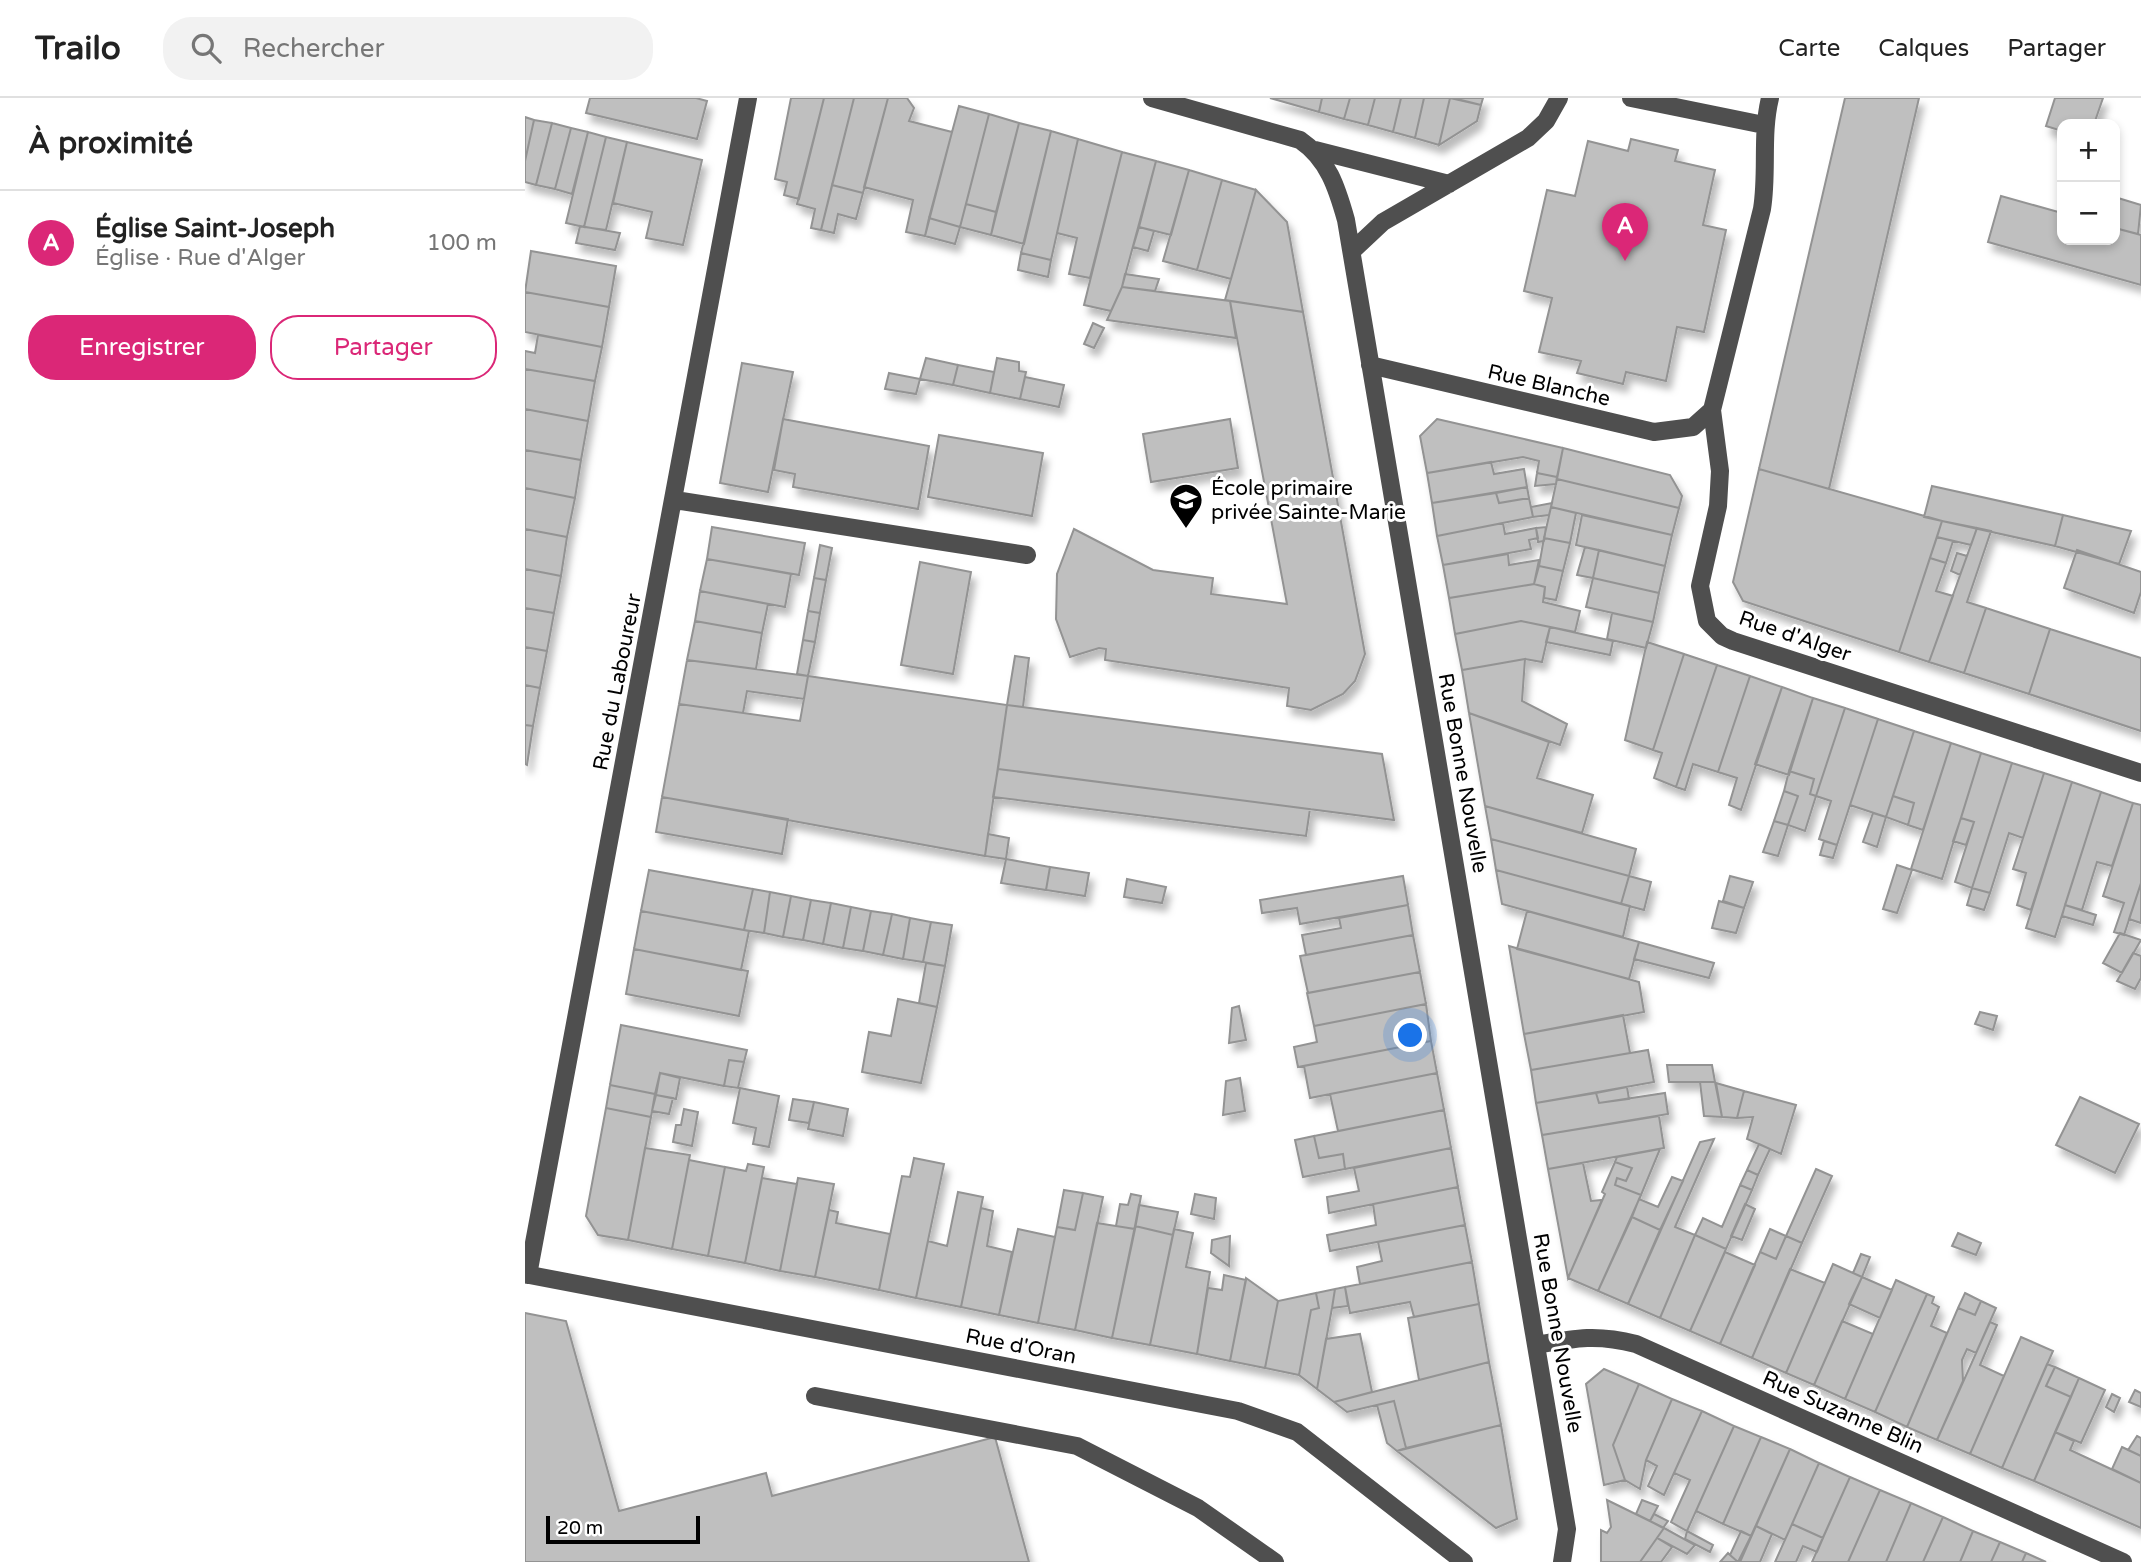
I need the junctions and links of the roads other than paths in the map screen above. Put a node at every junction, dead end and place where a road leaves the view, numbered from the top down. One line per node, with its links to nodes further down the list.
1 (748, 98): 12 (street, Rue du Laboureur)
2 (1151, 98): 7 (street)
3 (1559, 98): 8 (street)
4 (1631, 98): 6 (street)
5 (1770, 98): 6 (street, Rue d'Alger)
6 (1764, 125): 11 (street, Rue d'Alger)
7 (1315, 150): 8 (street); 9 (street)
8 (1449, 184): 9 (street)
9 (1352, 251): 10 (street, Rue Bonne Nouvelle)
10 (1370, 365): 11 (street, Rue Blanche); 16 (street, Rue Bonne Nouvelle)
11 (1712, 410): 14 (street, Rue d'Alger)
12 (675, 500): 13 (street); 15 (street, Rue du Laboureur)
13 (1027, 555)
14 (2141, 774)
15 (527, 1274): 19 (street, Rue d'Oran)
16 (1537, 1345): 20 (street, Rue Bonne Nouvelle); 21 (street, Rue Suzanne Blin)
17 (815, 1396): 18 (street)
18 (1275, 1562)
19 (1464, 1562)
20 (1562, 1562)
21 (2123, 1562)

